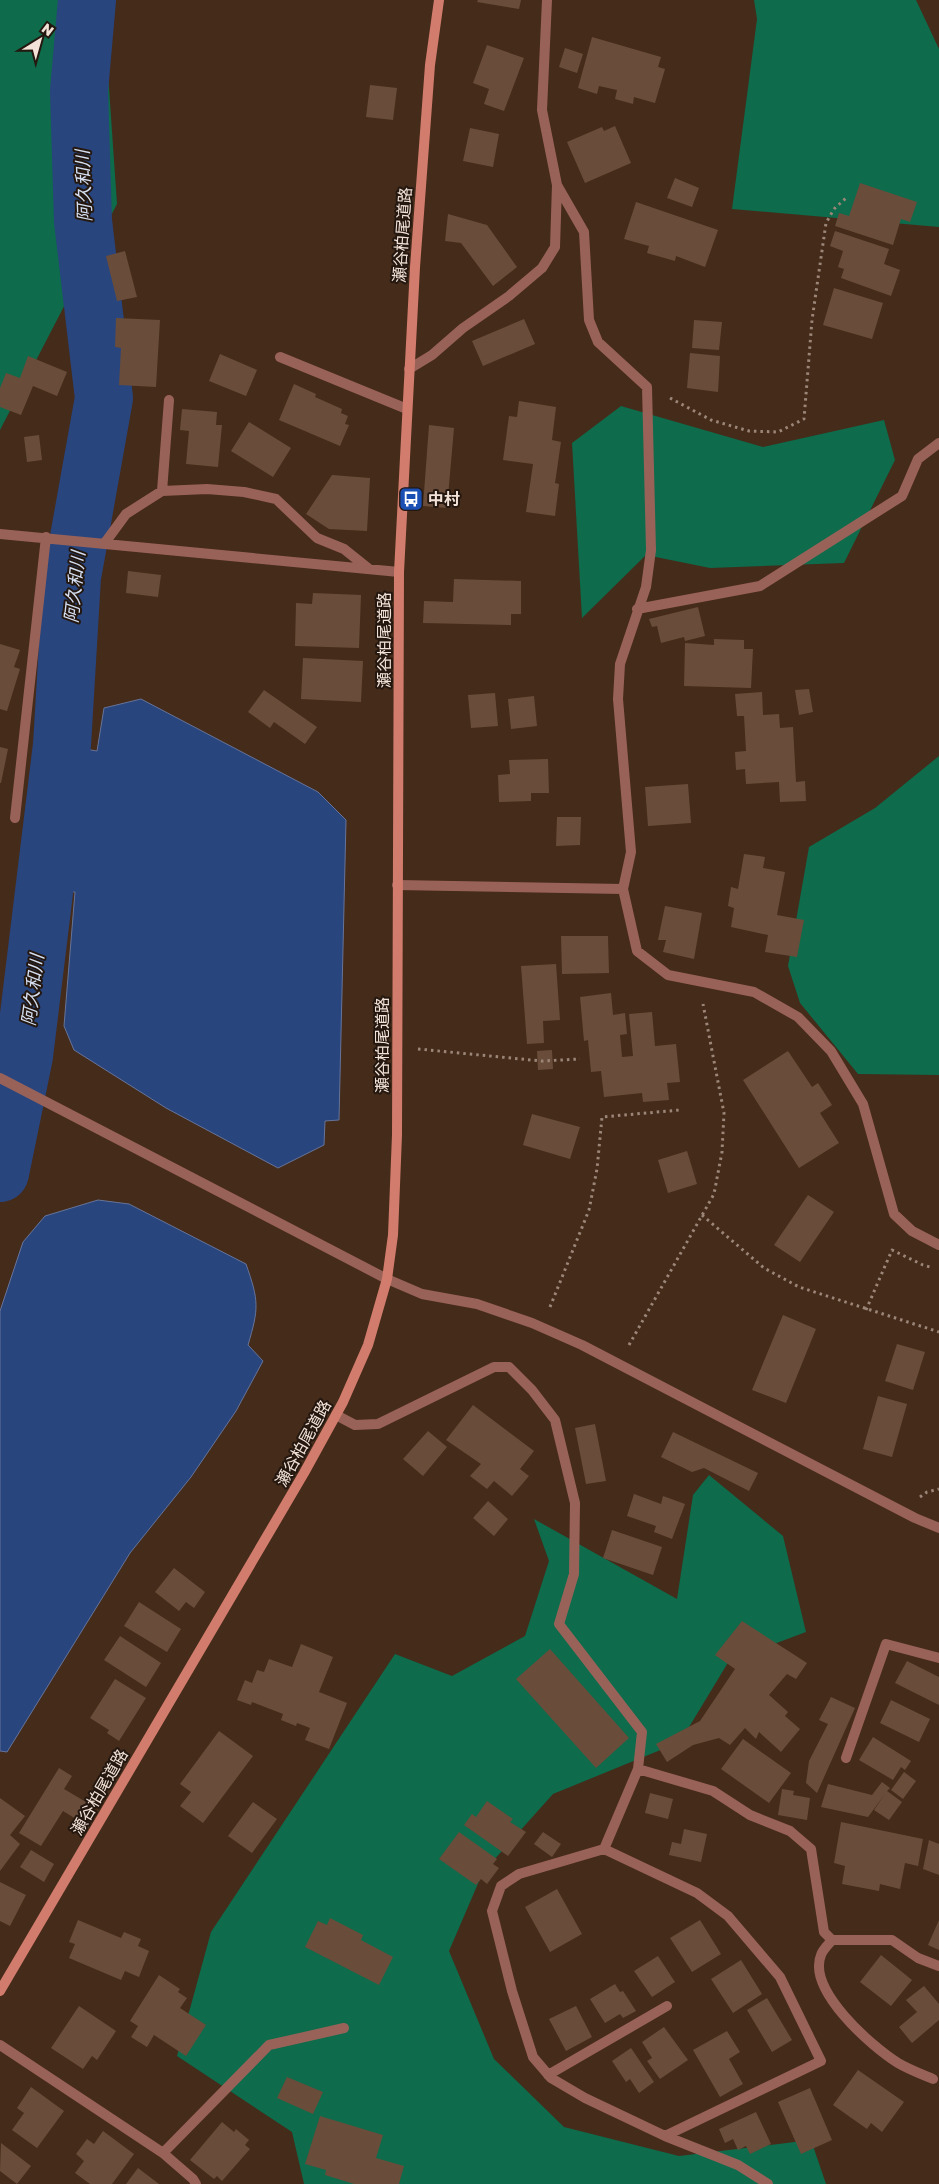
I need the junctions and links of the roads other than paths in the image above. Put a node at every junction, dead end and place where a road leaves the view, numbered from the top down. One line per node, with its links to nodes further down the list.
1 (439, 0): 5 (main road, 瀬谷柏尾道路)
2 (547, 0): 3 (street)
3 (557, 185): 5 (street); 15 (street)
4 (280, 357): 7 (street)
5 (409, 369): 7 (main road, 瀬谷柏尾道路)
6 (169, 400): 9 (street)
7 (407, 409): 14 (main road, 瀬谷柏尾道路)
8 (939, 443): 15 (street)
9 (162, 491): 12 (street); 13 (street)
10 (0, 534): 11 (street)
11 (52, 538): 12 (street); 16 (street)
12 (101, 544): 13 (street)
13 (370, 569): 14 (street)
14 (399, 572): 17 (main road, 瀬谷柏尾道路)
15 (637, 609): 18 (street)
16 (15, 818)
17 (397, 885): 18 (street); 21 (main road, 瀬谷柏尾道路)
18 (623, 889): 20 (street)
19 (0, 1078): 21 (street)
20 (939, 1245)
21 (387, 1279): 22 (main road, 瀬谷柏尾道路); 23 (street)
22 (336, 1415): 26 (street); 30 (main road, 瀬谷柏尾道路)
23 (939, 1528)
24 (939, 1658): 25 (street)
25 (846, 1758)
26 (638, 1770): 27 (street); 28 (street)
27 (604, 1849): 34 (street); 36 (street)
28 (832, 1940): 29 (street); 35 (street)
29 (939, 1966)
30 (0, 1991)
31 (667, 2006): 34 (street)
32 (344, 2028): 37 (street)
33 (0, 2045): 37 (street)
34 (548, 2075): 36 (street)
35 (933, 2079)
36 (665, 2136): 39 (street)
37 (163, 2153): 38 (street)
38 (196, 2184)
39 (768, 2184)

